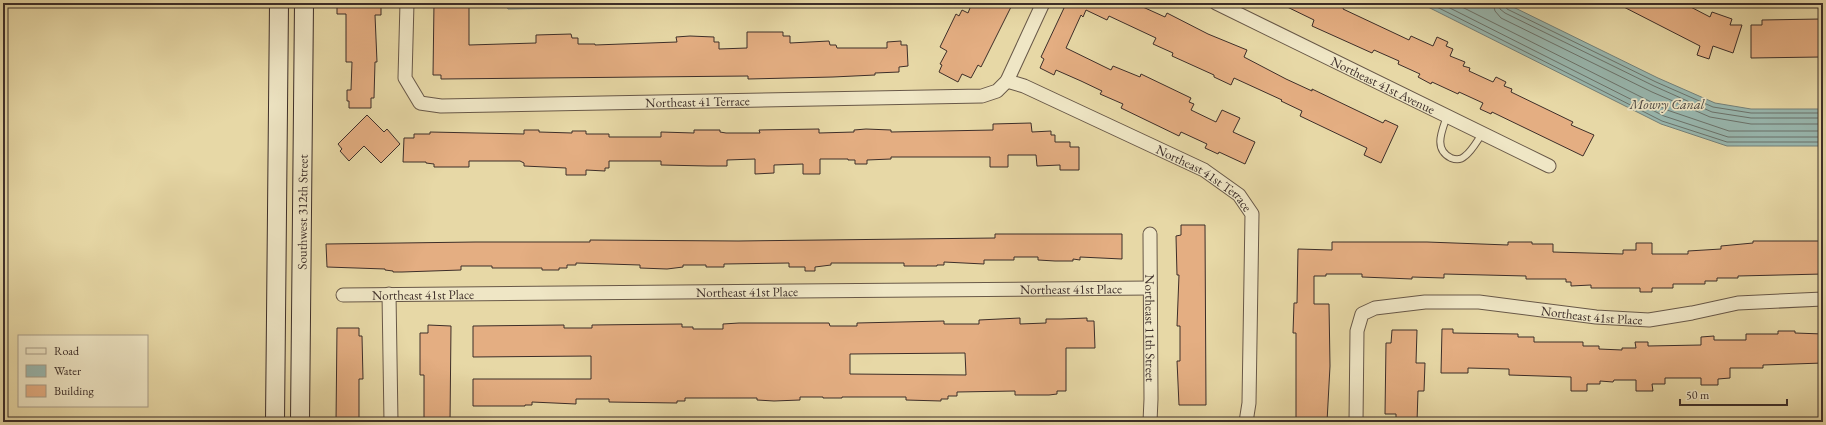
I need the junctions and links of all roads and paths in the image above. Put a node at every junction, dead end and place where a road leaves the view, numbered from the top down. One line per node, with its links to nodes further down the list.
1 (279, 3): 15 (main road, Southwest 312th Street)
2 (304, 3): 16 (main road, Southwest 312th Street)
3 (407, 3): 6 (street, Northeast 41 Terrace)
4 (1043, 3): 6 (street)
5 (1216, 3): 7 (street, Northeast 41st Avenue)
6 (1007, 81): 19 (street, Northeast 41st Terrace)
7 (1447, 116): 8 (street, Northeast 41st Avenue); 8 (lane)
8 (1482, 134): 9 (street, Northeast 41st Avenue)
9 (1549, 166)
10 (1150, 234): 11 (street, Northeast 11th Street)
11 (1150, 288): 12 (street, Northeast 41st Place); 18 (street, Northeast 11th Street)
12 (389, 294): 13 (street, Northeast 41st Place); 17 (street)
13 (343, 295)
14 (1823, 299): 20 (street, Northeast 41st Place)
15 (275, 422)
16 (300, 422)
17 (391, 422)
18 (1150, 422)
19 (1246, 422)
20 (1356, 422)

